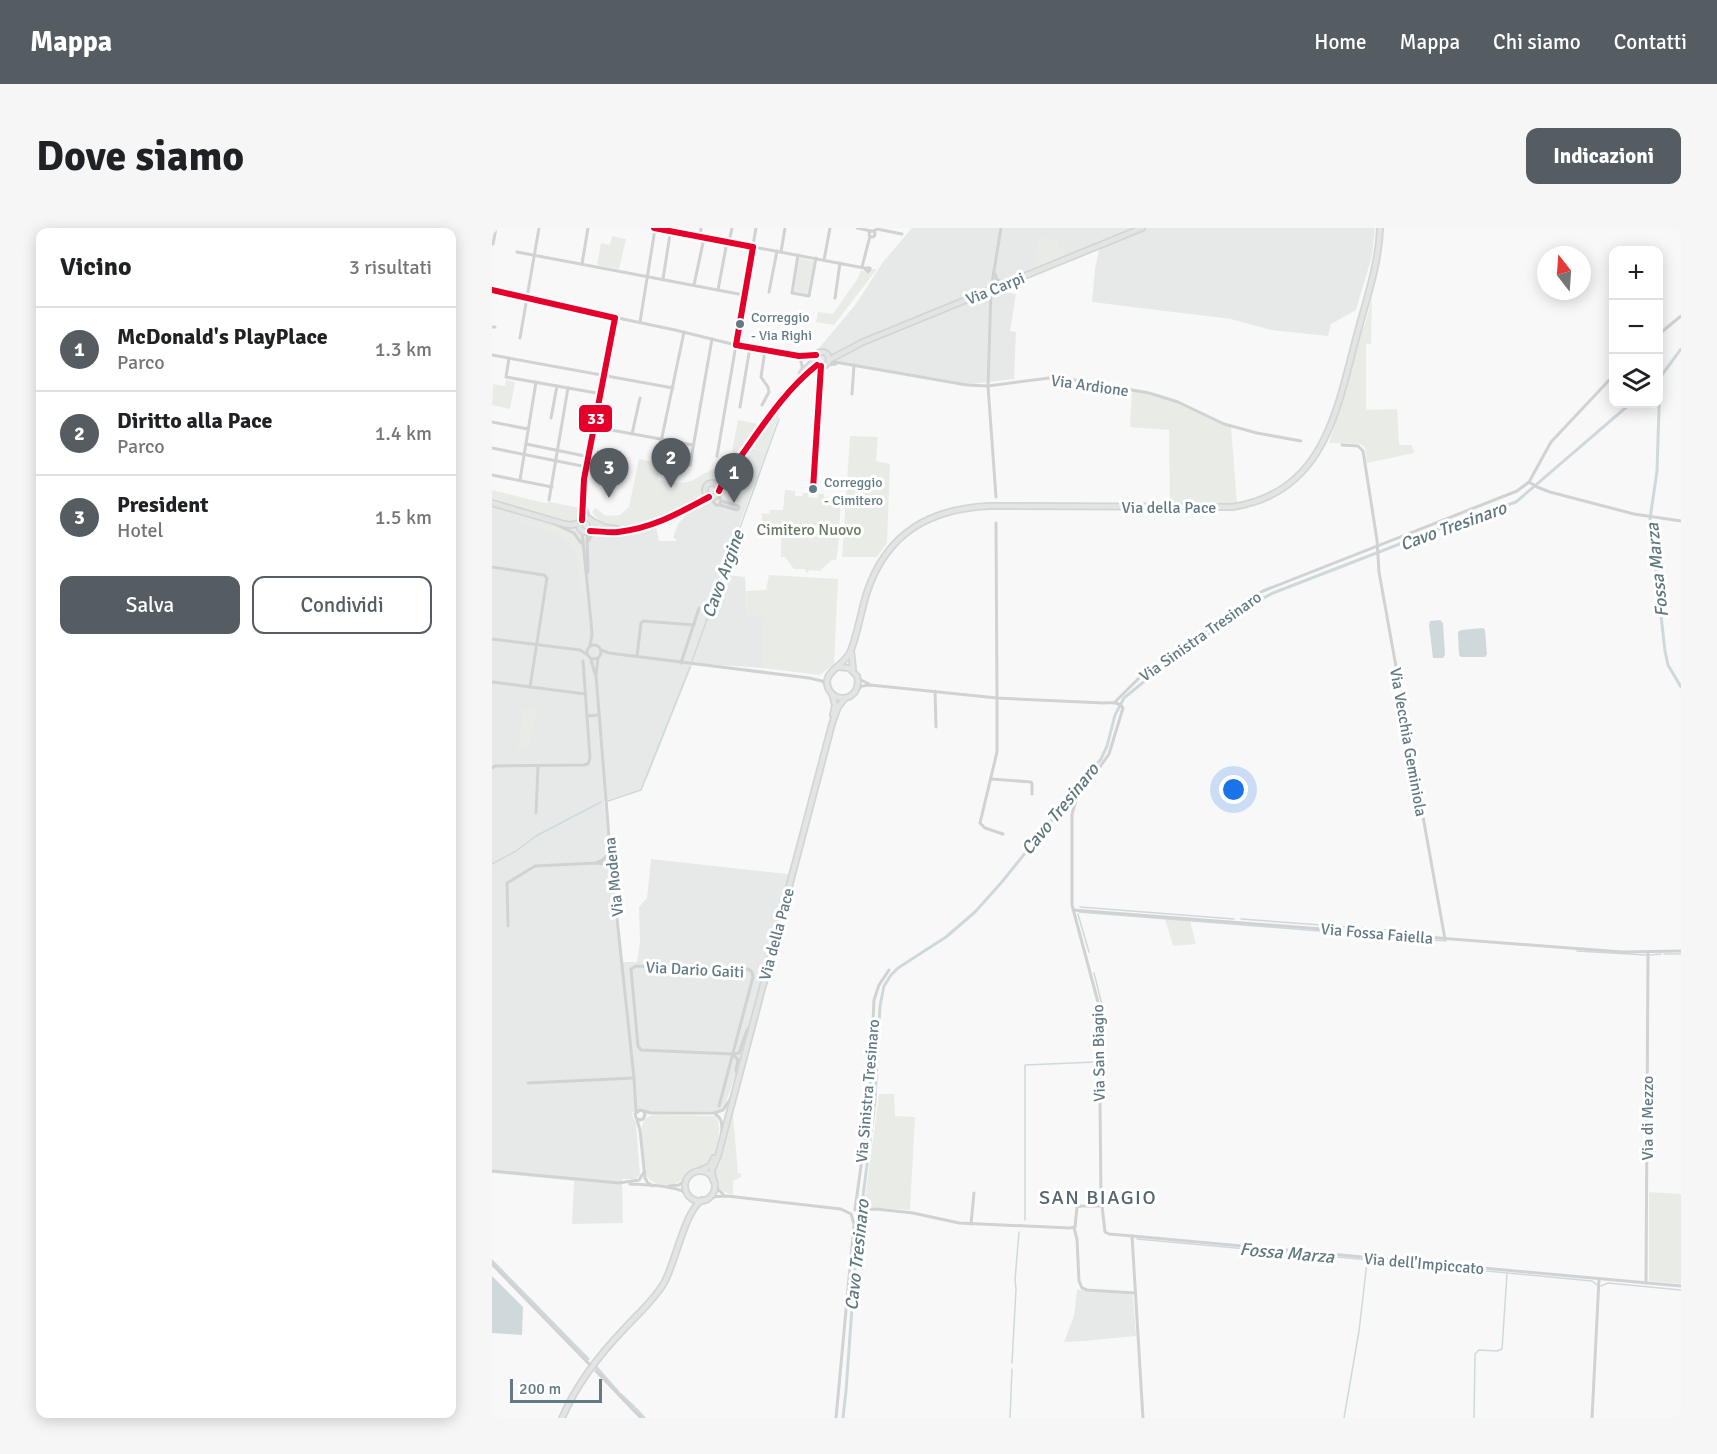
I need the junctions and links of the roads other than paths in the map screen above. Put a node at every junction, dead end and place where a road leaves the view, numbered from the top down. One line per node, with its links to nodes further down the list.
1 (496, 228): 20 (street)
2 (540, 228): 24 (street)
3 (588, 228): 29 (street)
4 (655, 228): 14 (street); 31 (street)
5 (701, 228): 18 (street)
6 (732, 228): 19 (street)
7 (756, 228): 21 (street)
8 (785, 228): 23 (street)
9 (830, 228): 27 (street)
10 (857, 228): 16 (street)
11 (1001, 228): 30 (street)
12 (1142, 228): 15 (main road, Via Carpi)
13 (1380, 228): 129 (main road, Via della Pace)
14 (671, 230): 18 (street); 33 (street)
15 (1134, 230): 34 (main road, Via Carpi)
16 (871, 233): 17 (street); 28 (street)
17 (902, 234)
18 (702, 237): 19 (street); 35 (street)
19 (728, 242): 21 (street); 38 (street)
20 (493, 243)
21 (753, 247): 23 (street); 40 (street)
22 (517, 252): 24 (street)
23 (779, 252): 25 (street); 39 (street)
24 (535, 255): 29 (street); 42 (street)
25 (798, 255): 26 (street); 26 (street)
26 (816, 258): 27 (street)
27 (824, 260): 28 (street)
28 (840, 263): 41 (street)
29 (582, 264): 31 (street)
30 (995, 273): 32 (street); 36 (street)
31 (647, 276): 33 (street); 45 (street)
32 (996, 278): 34 (street); 36 (street)
33 (663, 279): 35 (street)
34 (1009, 283): 36 (main road, Via Carpi)
35 (694, 285): 38 (street)
36 (992, 288): 52 (main road, Via Carpi); 65 (street)
37 (492, 290): 42 (street, Via Ardione)
38 (718, 290): 40 (street)
39 (770, 292)
40 (744, 295): 50 (street)
41 (835, 298)
42 (528, 299): 44 (street, Via Ardione); 48 (street)
43 (1681, 316): 47 (street)
44 (615, 318): 45 (street, Via Ardione); 61 (street)
45 (640, 322): 46 (street, Via Ardione)
46 (684, 332): 49 (street, Via Ardione); 67 (street)
47 (1663, 332)
48 (520, 338)
49 (711, 339): 50 (street, Via Ardione); 82 (street)
50 (736, 345): 51 (street, Via Ardione); 88 (street)
51 (750, 347): 53 (street, Via Ardione); 73 (street)
52 (848, 349): 54 (main road, Via Carpi); 58 (main road, Via Carpi)
53 (765, 350): 56 (street, Via Ardione); 72 (street)
54 (826, 354): 58 (main road); 58 (main road, Via Carpi)
55 (492, 355): 57 (street)
56 (799, 356): 58 (street, Via Ardione); 60 (street)
57 (508, 358): 61 (street); 63 (street)
58 (823, 363): 59 (street, Via Ardione); 60 (main road); 71 (main road); 97 (street)
59 (854, 365): 65 (street, Via Ardione); 69 (street)
60 (801, 374): 71 (main road)
61 (605, 375): 67 (street); 68 (street)
62 (1609, 380): 95 (street)
63 (536, 382): 64 (street); 77 (street)
64 (557, 386): 66 (street); 74 (street)
65 (988, 386): 80 (street, Via Ardione); 101 (street)
66 (568, 388): 68 (street); 85 (street)
67 (673, 388): 79 (street)
68 (602, 394): 76 (street)
69 (852, 394)
70 (640, 398): 78 (street)
71 (779, 404): 92 (main road)
72 (762, 405)
73 (740, 407)
74 (551, 418)
75 (492, 422): 77 (street)
76 (595, 427): 78 (street); 90 (street)
77 (528, 429): 81 (street)
78 (632, 434): 79 (street)
79 (662, 440): 82 (street); 82 (street)
80 (1301, 441)
81 (526, 444): 85 (street); 86 (street)
82 (693, 445)
83 (1342, 445): 118 (street)
84 (492, 448): 86 (street)
85 (558, 450): 87 (street); 89 (street)
86 (524, 454): 89 (street); 93 (street)
87 (585, 456)
88 (717, 456)
89 (556, 461): 90 (street); 96 (street)
90 (587, 466): 102 (street)
91 (492, 474): 93 (street)
92 (725, 478): 94 (main road); 99 (main road)
93 (520, 480): 96 (street)
94 (713, 483): 98 (main road); 99 (main road)
95 (1533, 485): 110 (street); 118 (street, Via Sinistra Tresinaro)
96 (552, 487): 103 (street)
97 (813, 489)
98 (704, 490): 100 (main road); 105 (main road)
99 (718, 492): 100 (main road); 106 (street)
100 (709, 497): 105 (main road); 106 (street)
101 (996, 497)
102 (583, 499): 108 (street); 109 (street)
103 (549, 500)
104 (492, 503): 107 (main road)
105 (696, 503): 113 (main road)
106 (721, 503): 106 (street)
107 (545, 519): 109 (main road); 112 (main road)
108 (591, 520): 109 (main road); 113 (main road); 115 (main road)
109 (580, 521): 114 (main road)
110 (1681, 521)
111 (996, 523): 150 (street)
112 (557, 525): 114 (main road); 117 (street)
113 (631, 529): 116 (main road)
114 (581, 530): 115 (main road); 117 (street)
115 (589, 532): 116 (main road); 117 (street)
116 (612, 532): 117 (street)
117 (585, 546): 122 (street)
118 (1377, 546): 151 (street, Via Sinistra Tresinaro); 168 (street, Via Vecchia Geminiola)
119 (492, 567): 124 (street)
120 (699, 608): 121 (street)
121 (694, 625): 133 (street); 136 (street)
122 (592, 635): 125 (street); 126 (street)
123 (492, 639): 124 (street)
124 (537, 645): 127 (street); 144 (street)
125 (597, 645): 126 (street); 128 (street)
126 (589, 646): 127 (street); 130 (street)
127 (580, 650): 130 (street)
128 (601, 650): 131 (street); 132 (street)
129 (851, 651): 137 (main road, Via della Pace); 138 (main road, Via della Pace)
130 (586, 654): 134 (street)
131 (609, 654): 132 (street); 133 (street)
132 (599, 657): 134 (street); 139 (street, Via Modena)
133 (637, 657): 136 (street)
134 (590, 658): 139 (street, Via Modena)
135 (583, 661): 148 (street)
136 (681, 663): 141 (street)
137 (838, 667): 138 (main road); 140 (main road)
138 (856, 674): 143 (street); 146 (main road)
139 (596, 675): 153 (street, Via Modena)
140 (829, 675): 141 (street); 145 (main road)
141 (809, 678): 145 (street)
142 (492, 682): 144 (street)
143 (870, 685): 146 (street); 147 (street)
144 (530, 687): 148 (street)
145 (830, 690): 149 (main road); 154 (main road, Via della Pace)
146 (856, 691): 149 (main road)
147 (935, 691): 150 (street); 155 (street)
148 (586, 694): 152 (street)
149 (846, 698): 154 (main road, Via della Pace)
150 (997, 698): 151 (street); 158 (street)
151 (1118, 704): 166 (street, Via San Biagio)
152 (587, 716): 153 (street); 156 (street)
153 (599, 716): 162 (street, Via Modena)
154 (832, 724): 174 (main road, Via della Pace)
155 (936, 727)
156 (538, 766): 157 (street); 160 (street)
157 (492, 768)
158 (991, 779): 159 (street); 161 (street)
159 (1032, 794)
160 (536, 813)
161 (1003, 834)
162 (610, 852): 163 (street); 164 (street, Via Modena)
163 (604, 862): 164 (street); 165 (street); 167 (street)
164 (611, 862): 165 (street, Via Modena)
165 (612, 871): 172 (street, Via Modena)
166 (1073, 910): 168 (street, Via Fossa Faiella); 204 (street, Via San Biagio)
167 (508, 926)
168 (1445, 939): 170 (street, Via Fossa Faiella)
169 (1681, 951): 170 (street, Via Fossa Faiella)
170 (1648, 952): 213 (street, Via di Mezzo)
171 (889, 970): 205 (street, Via Sinistra Tresinaro)
172 (627, 1009): 173 (street); 176 (street, Via Modena)
173 (634, 1009): 175 (street, Via Dario Gaiti); 175 (street, Via Dario Gaiti)
174 (751, 1028): 175 (street, Via Dario Gaiti); 177 (main road, Via della Pace)
175 (733, 1054): 177 (street, Via Dario Gaiti); 181 (street, Via Dario Gaiti)
176 (634, 1078): 178 (street); 180 (street, Via Modena)
177 (738, 1078): 179 (main road, Via della Pace)
178 (528, 1083)
179 (735, 1090): 185 (street); 189 (main road, Via della Pace)
180 (637, 1102): 182 (street, Via Modena); 183 (street, Via Modena)
181 (719, 1106)
182 (636, 1112): 183 (street); 187 (street, Via Modena)
183 (643, 1112): 184 (street); 186 (street, Via Modena)
184 (651, 1113): 185 (street); 186 (street)
185 (714, 1113): 189 (street)
186 (644, 1118): 187 (street); 188 (street, Via Modena)
187 (637, 1119): 188 (street, Via Modena)
188 (640, 1130): 193 (street, Via Modena)
189 (722, 1138): 190 (main road, Via della Pace)
190 (721, 1145): 192 (main road, Via della Pace); 196 (main road, Via della Pace)
191 (492, 1171): 195 (street)
192 (699, 1171): 194 (main road, Via della Pace); 196 (main road)
193 (644, 1172): 195 (street); 197 (street, Via Modena)
194 (687, 1179): 198 (street); 200 (main road)
195 (619, 1183): 197 (street)
196 (714, 1183): 201 (street); 202 (main road, Via della Pace)
197 (653, 1186): 198 (street)
198 (664, 1187): 200 (street)
199 (974, 1193): 207 (street)
200 (688, 1194): 203 (main road); 208 (main road)
201 (728, 1196): 202 (street); 206 (street)
202 (709, 1197): 203 (main road)
203 (702, 1200): 208 (main road)
204 (1101, 1206): 209 (street); 210 (street, Via dell'Impiccato)
205 (856, 1210): 206 (street); 207 (street)
206 (851, 1214): 220 (street)
207 (971, 1224): 209 (street)
208 (686, 1226): 216 (main road)
209 (1074, 1228): 215 (street)
210 (1132, 1236): 212 (street, Via dell'Impiccato); 215 (street)
211 (492, 1264): 216 (street)
212 (1599, 1279): 213 (street, Via dell'Impiccato); 222 (street)
213 (1646, 1283): 214 (street, Via dell'Impiccato)
214 (1681, 1287)
215 (1135, 1293): 221 (street)
216 (591, 1366): 218 (main road)
217 (596, 1371): 219 (street)
218 (562, 1418)
219 (640, 1418)
220 (836, 1418)
221 (1143, 1418)
222 (1592, 1418)

